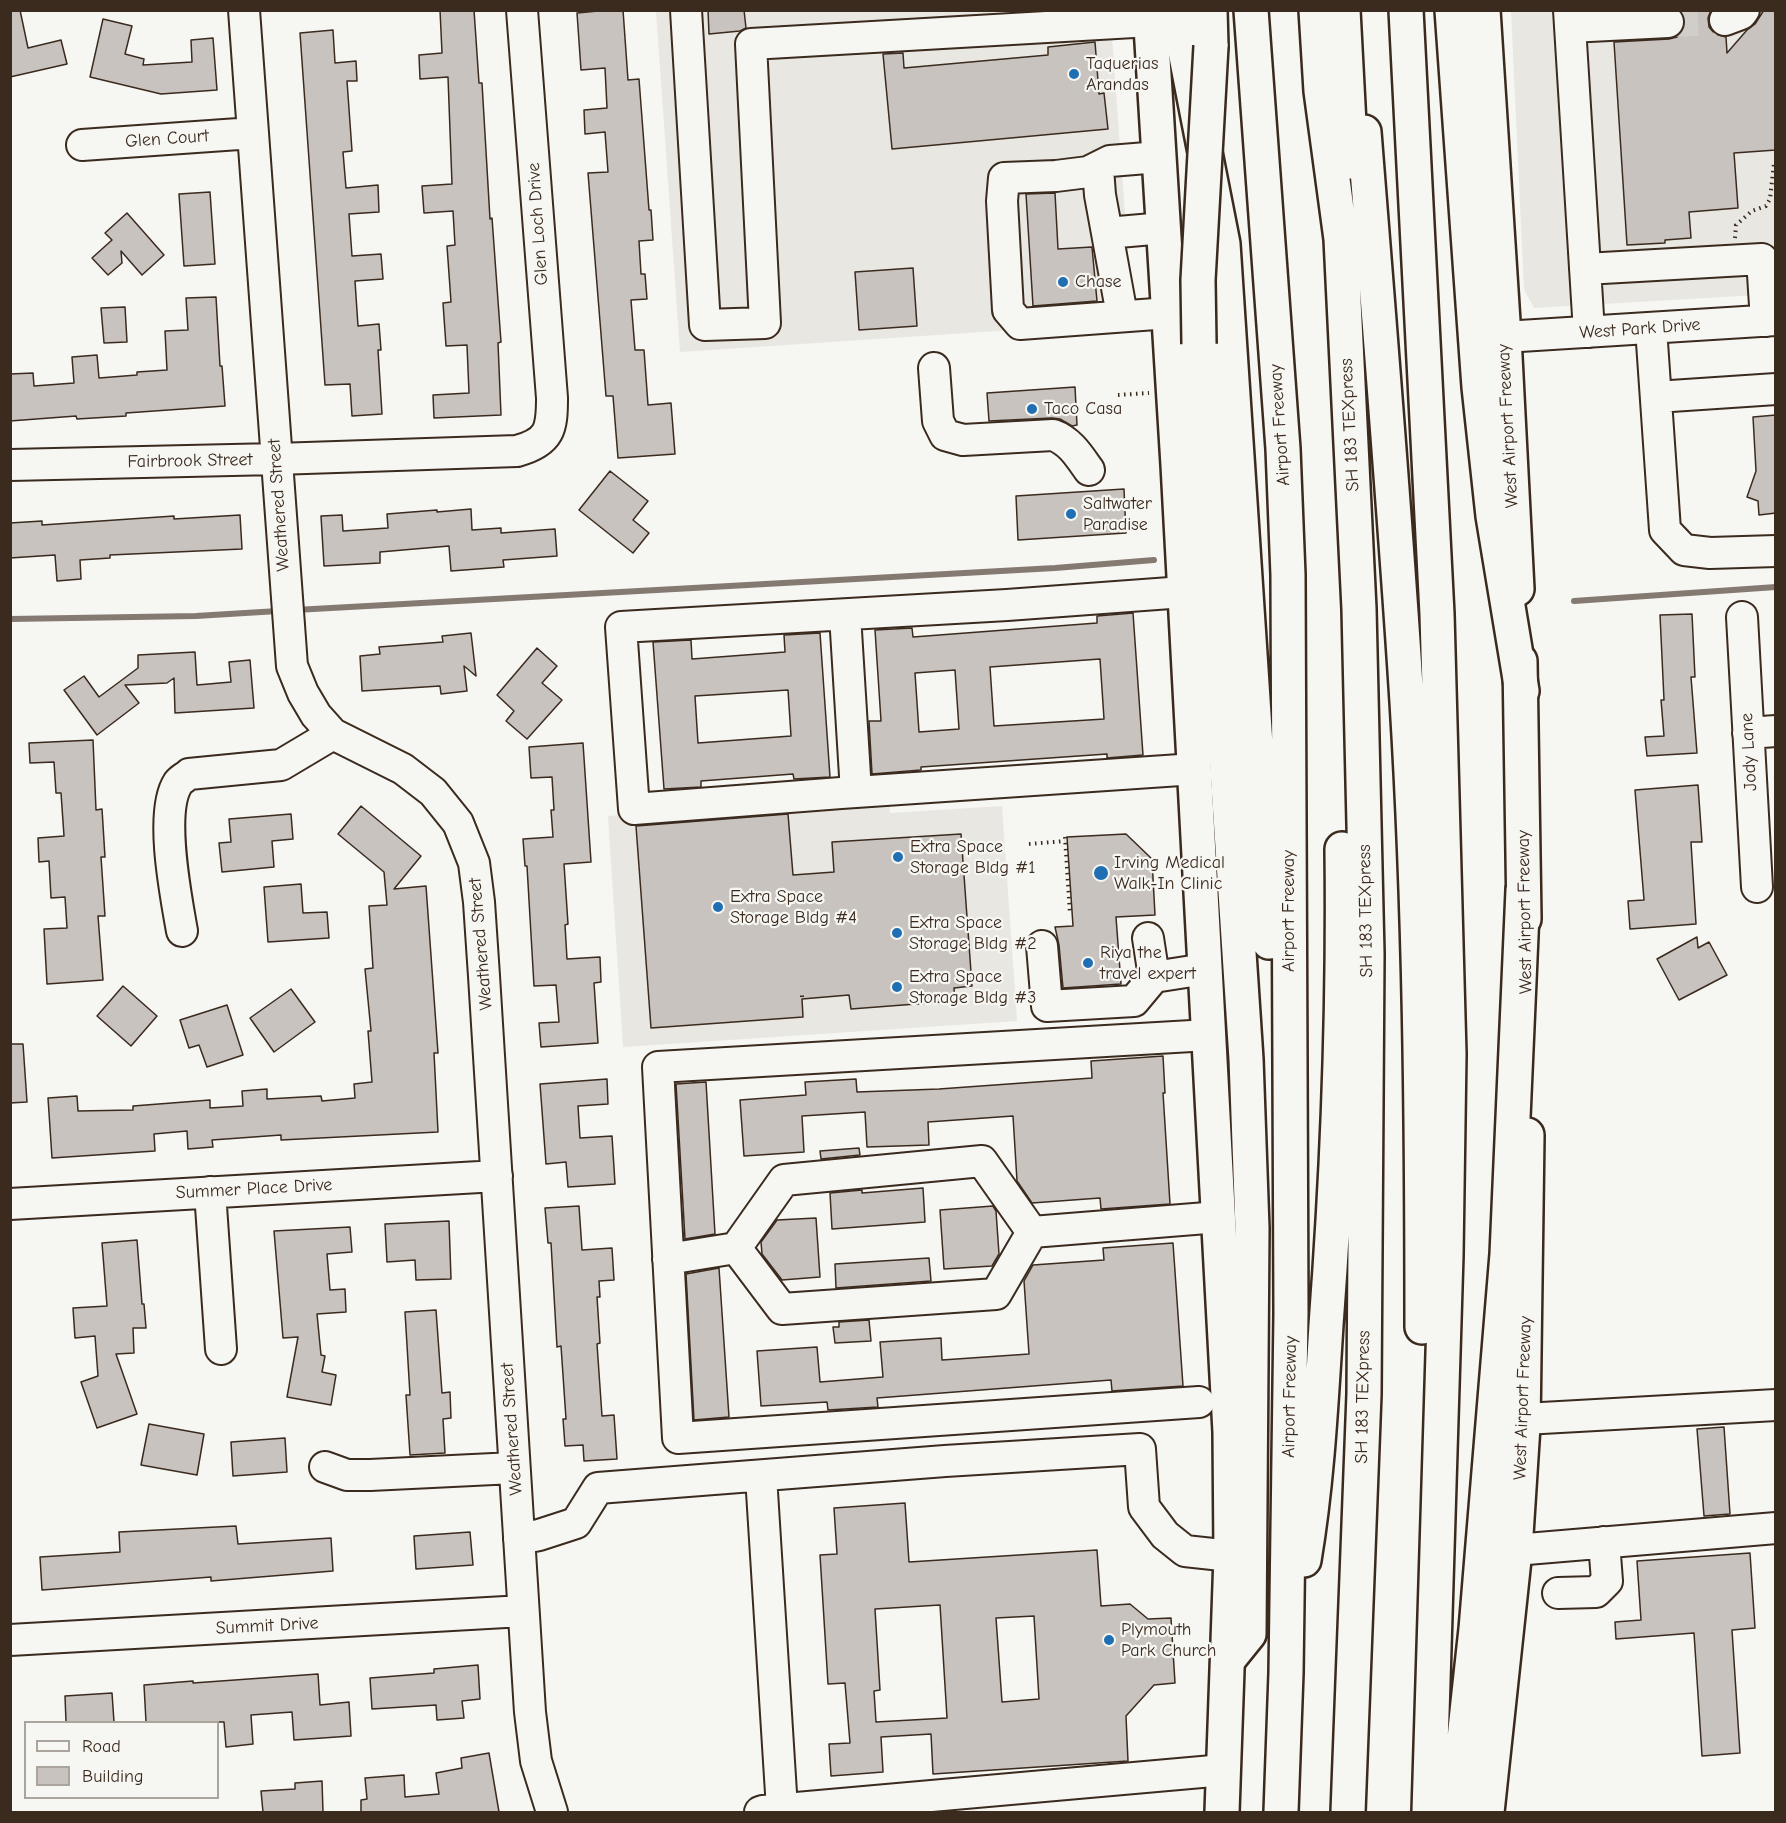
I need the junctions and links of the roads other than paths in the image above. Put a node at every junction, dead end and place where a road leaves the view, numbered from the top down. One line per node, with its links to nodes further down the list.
1 (244, 10): 18 (street, Weathered Street)
2 (522, 10): 34 (street, Glen Loch Drive)
3 (686, 10): 15 (street)
4 (1210, 10): 79 (main road, bridge)
5 (1251, 10): 55 (main road, Airport Freeway)
6 (1316, 10): 17 (main road, SH 183 TEXpress)
7 (1343, 10): 87 (main road, SH 183 TEXpress)
8 (1354, 10): 70 (main road)
9 (1406, 10): 70 (main road)
10 (1452, 10): 42 (main road)
11 (1483, 10): 30 (main road, West Airport Freeway)
12 (1159, 14): 13 (street); 20 (main road); 55 (main road)
13 (1101, 17): 15 (street)
14 (1570, 19): 16 (street); 24 (street)
15 (931, 22)
16 (1668, 22)
17 (1322, 91): 80 (main road); 86 (main road, SH 183 TEXpress)
18 (252, 133): 19 (street, Glen Court); 35 (street, Weathered Street)
19 (82, 145)
20 (1159, 157): 21 (street); 22 (main road)
21 (1098, 168): 23 (street); 26 (street)
22 (1164, 228): 23 (street); 25 (main road)
23 (1107, 233): 26 (street)
24 (1585, 269): 27 (street); 29 (street)
25 (1169, 313): 26 (street); 39 (main road)
26 (1122, 315)
27 (1771, 320): 28 (street, West Park Drive)
28 (1651, 328): 29 (street, West Park Drive); 33 (street)
29 (1589, 332): 30 (street, West Park Drive)
30 (1504, 337): 42 (main road, West Airport Freeway)
31 (927, 369): 36 (street)
32 (1776, 390): 33 (street)
33 (1656, 397): 38 (street)
34 (546, 437): 35 (street, Fairbrook Street)
35 (276, 459): 37 (street, Fairbrook Street); 44 (street, Weathered Street)
36 (1082, 460)
37 (10, 465)
38 (1776, 550)
39 (1184, 592): 40 (street); 45 (main road)
40 (845, 615): 46 (street); 46 (street)
41 (1742, 617): 43 (street, Jody Lane)
42 (1522, 690): 48 (main road, West Airport Freeway)
43 (1762, 732): 47 (street, Jody Lane)
44 (333, 734): 49 (street); 56 (street, Weathered Street)
45 (1194, 769): 46 (street); 52 (main road)
46 (856, 792)
47 (1757, 887)
48 (1523, 890): 66 (main road, West Airport Freeway); 89 (main road)
49 (183, 931)
50 (1148, 938): 53 (street)
51 (1042, 946): 53 (street)
52 (1205, 969): 53 (street); 54 (main road)
53 (1154, 977)
54 (1209, 1035): 59 (main road); 62 (street)
55 (1290, 1076): 80 (main road, Airport Freeway)
56 (497, 1176): 57 (street, Summer Place Drive); 68 (street, Weathered Street)
57 (210, 1191): 58 (street, Summer Place Drive); 63 (street)
58 (10, 1204)
59 (1219, 1217): 60 (street); 75 (main road)
60 (1032, 1232): 61 (street); 61 (street)
61 (736, 1248): 62 (street)
62 (668, 1259): 64 (street)
63 (221, 1349)
64 (1199, 1402)
65 (1776, 1404): 66 (street)
66 (1524, 1419): 74 (main road, West Airport Freeway)
67 (325, 1467): 68 (street)
68 (514, 1467): 72 (street, Weathered Street)
69 (761, 1476): 72 (street); 75 (street); 82 (street)
70 (1438, 1528): 88 (main road)
71 (1776, 1528): 73 (street)
72 (519, 1539): 77 (street, Weathered Street)
73 (1604, 1542): 74 (street); 76 (street)
74 (1515, 1550): 90 (main road, West Airport Freeway)
75 (1231, 1556): 79 (main road)
76 (1558, 1593)
77 (524, 1611): 78 (street, Summit Drive); 83 (street, Weathered Street)
78 (10, 1640)
79 (1228, 1659): 81 (main road)
80 (1286, 1673): 85 (main road, Airport Freeway)
81 (1224, 1770): 82 (street); 84 (main road)
82 (771, 1811)
83 (552, 1812)
84 (1222, 1812)
85 (1281, 1812)
86 (1348, 1812)
87 (1367, 1812)
88 (1429, 1812)
89 (1456, 1812)
90 (1487, 1812)

